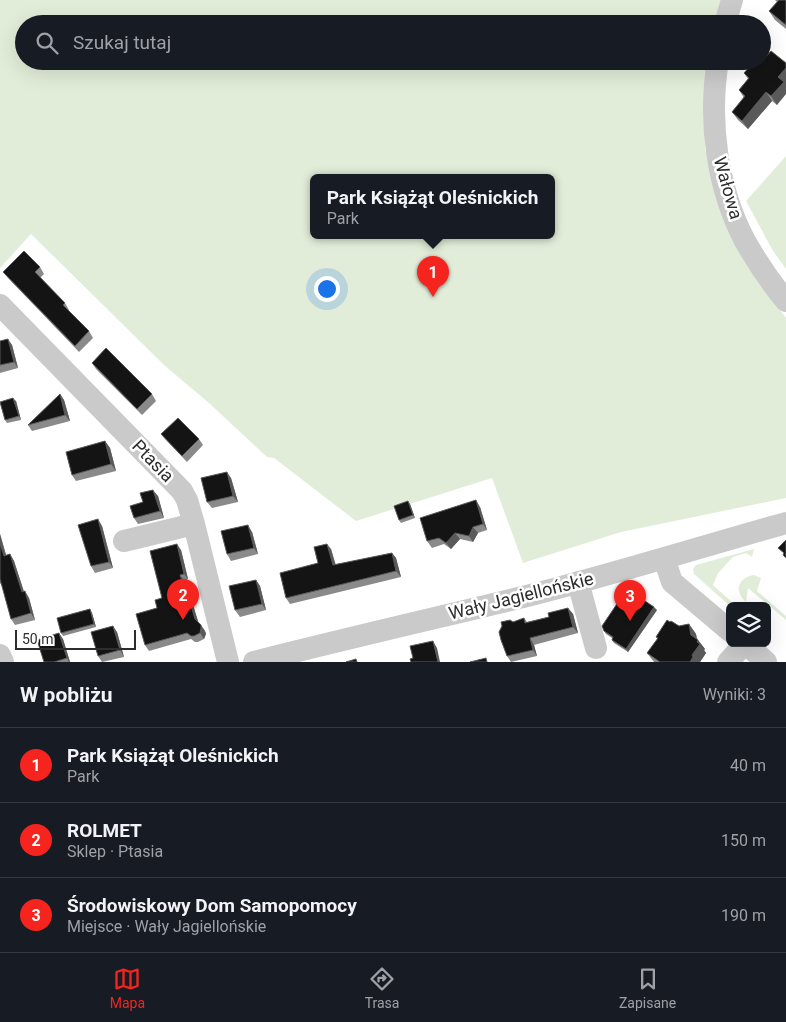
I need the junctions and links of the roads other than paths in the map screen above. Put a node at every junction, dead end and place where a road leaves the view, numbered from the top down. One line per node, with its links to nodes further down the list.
1 (732, 0): 2 (street)
2 (728, 15)
3 (716, 70): 4 (street, Wałowa)
4 (786, 301)
5 (0, 305): 7 (street, Ptasia)
6 (786, 523): 9 (street, Wały Jagiellońskie)
7 (194, 524): 8 (street); 17 (street, Ptasia)
8 (124, 542)
9 (664, 558): 10 (street, Wały Jagiellońskie); 11 (street)
10 (578, 582): 14 (street); 18 (street, Wały Jagiellońskie)
11 (726, 628)
12 (741, 647): 19 (street)
13 (749, 647): 20 (street)
14 (596, 648)
15 (0, 655): 16 (street)
16 (3, 662)
17 (228, 662)
18 (254, 662)
19 (728, 662)
20 (766, 662)

